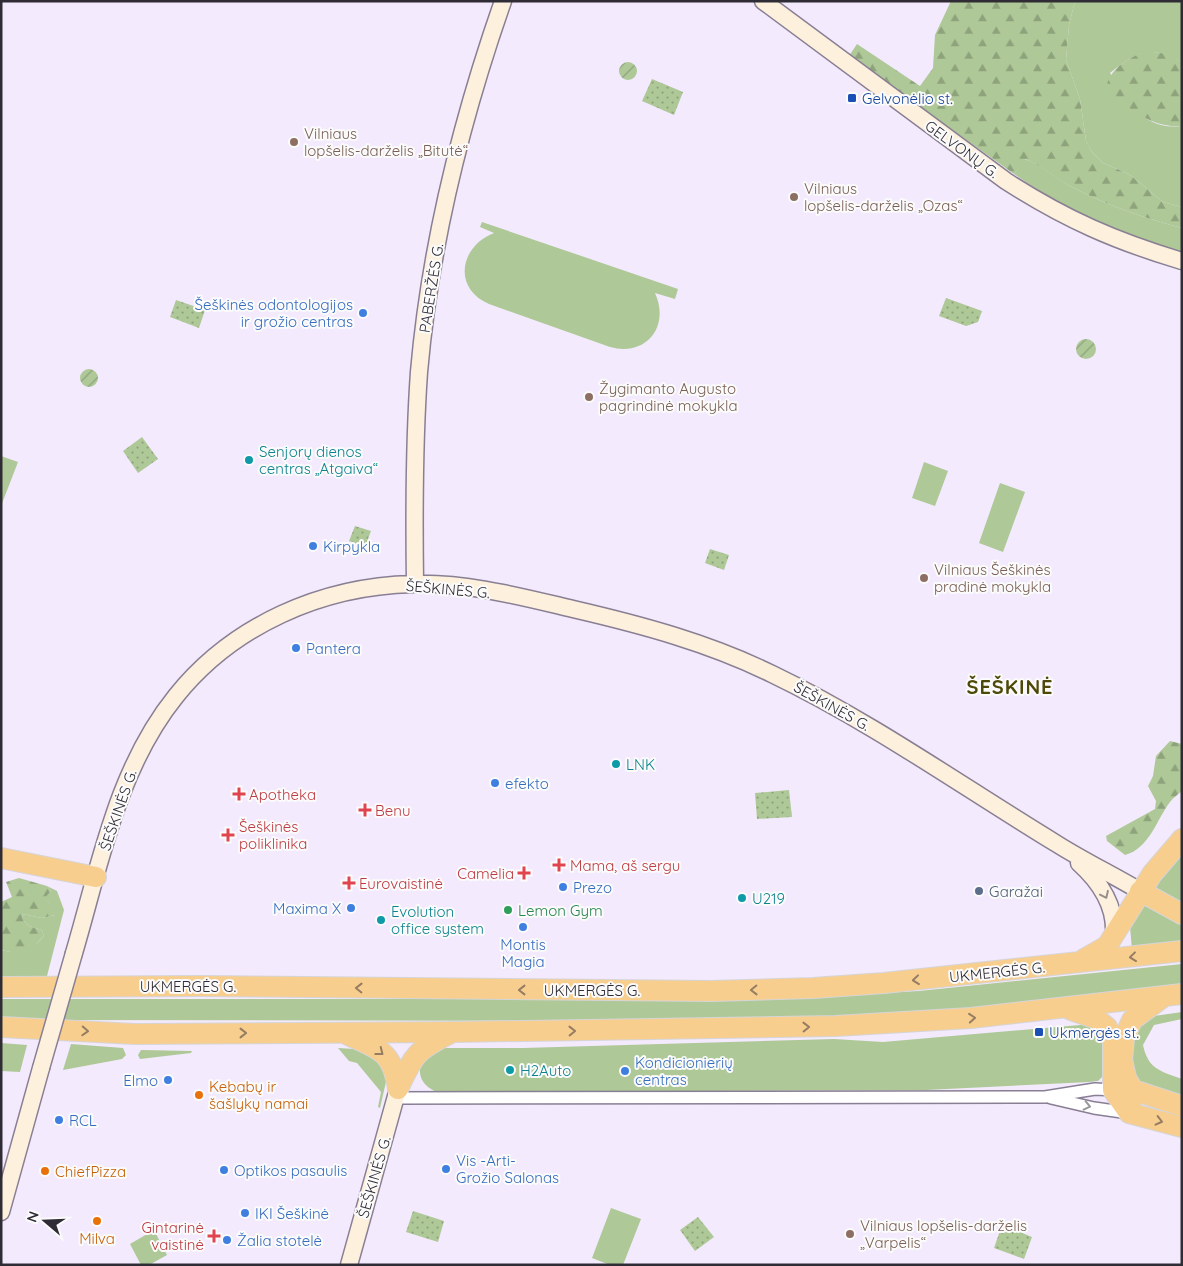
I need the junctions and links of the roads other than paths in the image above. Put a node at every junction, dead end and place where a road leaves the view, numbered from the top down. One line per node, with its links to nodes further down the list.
1 (503, 1): 4 (street, PABERŽĖS G.)
2 (762, 1): 3 (street, GELVONŲ G.)
3 (1182, 260)
4 (415, 584): 6 (street, ŠEŠKINĖS G.); 9 (street, ŠEŠKINĖS G.)
5 (1182, 839): 10 (highway)
6 (1061, 846): 10 (street, ŠEŠKINĖS G.); 12 (street, one-way to 12)
7 (1, 858): 9 (highway)
8 (1, 871): 9 (highway)
9 (95, 882): 28 (street, ŠEŠKINĖS G., bridge)
10 (1140, 891): 11 (highway); 12 (highway)
11 (1182, 914)
12 (1114, 934): 14 (highway)
13 (1182, 951): 14 (highway, UKMERGĖS G., one-way to 14)
14 (1070, 965): 15 (highway, UKMERGĖS G., one-way to 15)
15 (1, 987)
16 (1172, 996): 17 (highway); 22 (highway)
17 (1067, 1009): 20 (highway, one-way to 17); 21 (highway)
18 (1, 1027): 19 (highway, one-way to 19)
19 (342, 1032): 20 (highway); 23 (highway, one-way to 23)
20 (453, 1032): 23 (highway)
21 (1113, 1090): 22 (street); 24 (street); 26 (highway)
22 (1133, 1090): 25 (highway); 26 (highway)
23 (397, 1093): 24 (street); 29 (street, ŠEŠKINĖS G.)
24 (1045, 1097): 26 (street, one-way to 26)
25 (1182, 1106)
26 (1129, 1113): 27 (highway, one-way to 27)
27 (1182, 1127)
28 (1, 1212)
29 (349, 1265)

